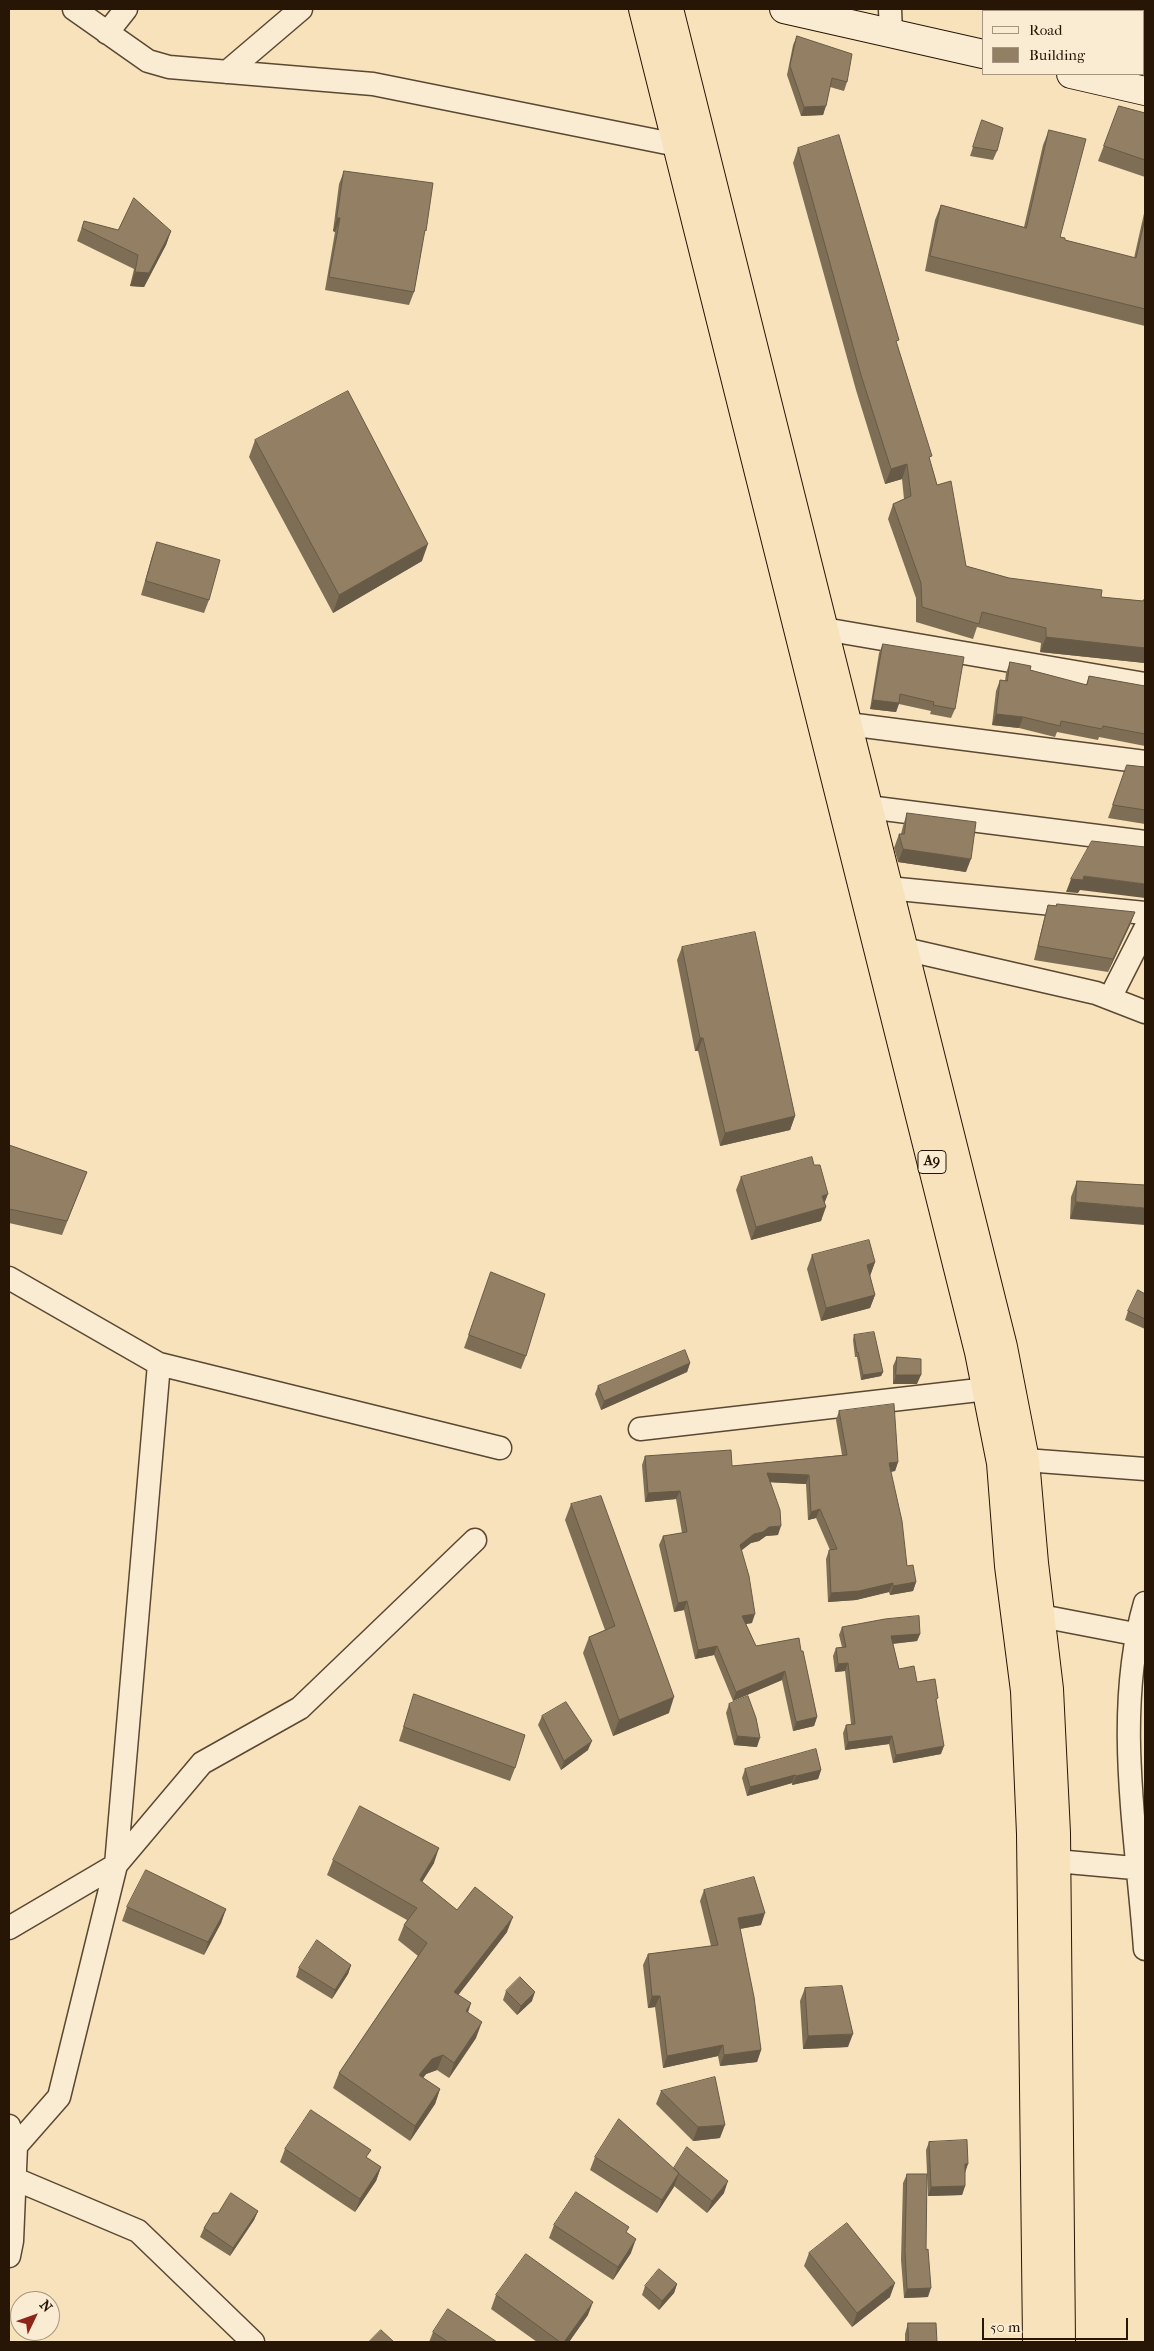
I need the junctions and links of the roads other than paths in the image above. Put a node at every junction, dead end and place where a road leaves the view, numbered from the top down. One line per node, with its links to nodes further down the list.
1 (74, 9): 8 (street)
2 (126, 9): 8 (street)
3 (301, 9): 10 (street)
4 (643, 9): 13 (highway, A9)
5 (669, 9): 14 (highway, A9)
6 (784, 9): 7 (street)
7 (891, 21): 9 (street)
8 (107, 33): 10 (street)
9 (982, 54)
10 (227, 72): 13 (street)
11 (1075, 75): 12 (street)
12 (1145, 91)
13 (677, 145): 29 (highway, A9)
14 (824, 629): 15 (street); 16 (highway, A9)
15 (1145, 684)
16 (848, 724): 17 (street); 18 (highway, A9)
17 (1145, 762)
18 (868, 807): 19 (street); 20 (highway, A9)
19 (1145, 842)
20 (888, 888): 21 (street); 23 (highway, A9)
21 (1145, 913)
22 (1145, 929): 24 (street)
23 (904, 949): 24 (street); 32 (highway, A9)
24 (1104, 993): 25 (street); 26 (street)
25 (1145, 996)
26 (1145, 1012)
27 (9, 1278): 28 (street)
28 (159, 1364): 31 (street); 41 (street)
29 (987, 1389): 30 (street); 49 (highway, A9)
30 (640, 1429)
31 (500, 1448)
32 (1025, 1460): 33 (street); 36 (highway, A9)
33 (1145, 1469)
34 (475, 1540): 41 (street)
35 (1145, 1604): 37 (street)
36 (1041, 1616): 37 (street); 40 (highway, A9)
37 (1141, 1636): 38 (street)
38 (1138, 1703): 39 (street)
39 (1138, 1792): 42 (street)
40 (1056, 1862): 42 (street); 50 (highway, A9)
41 (116, 1865): 43 (street); 45 (street)
42 (1142, 1868): 44 (street)
43 (9, 1928)
44 (1145, 1949)
45 (12, 2136): 46 (street)
46 (15, 2179): 47 (street); 48 (street)
47 (9, 2256)
48 (253, 2342)
49 (1037, 2342)
50 (1061, 2342)

